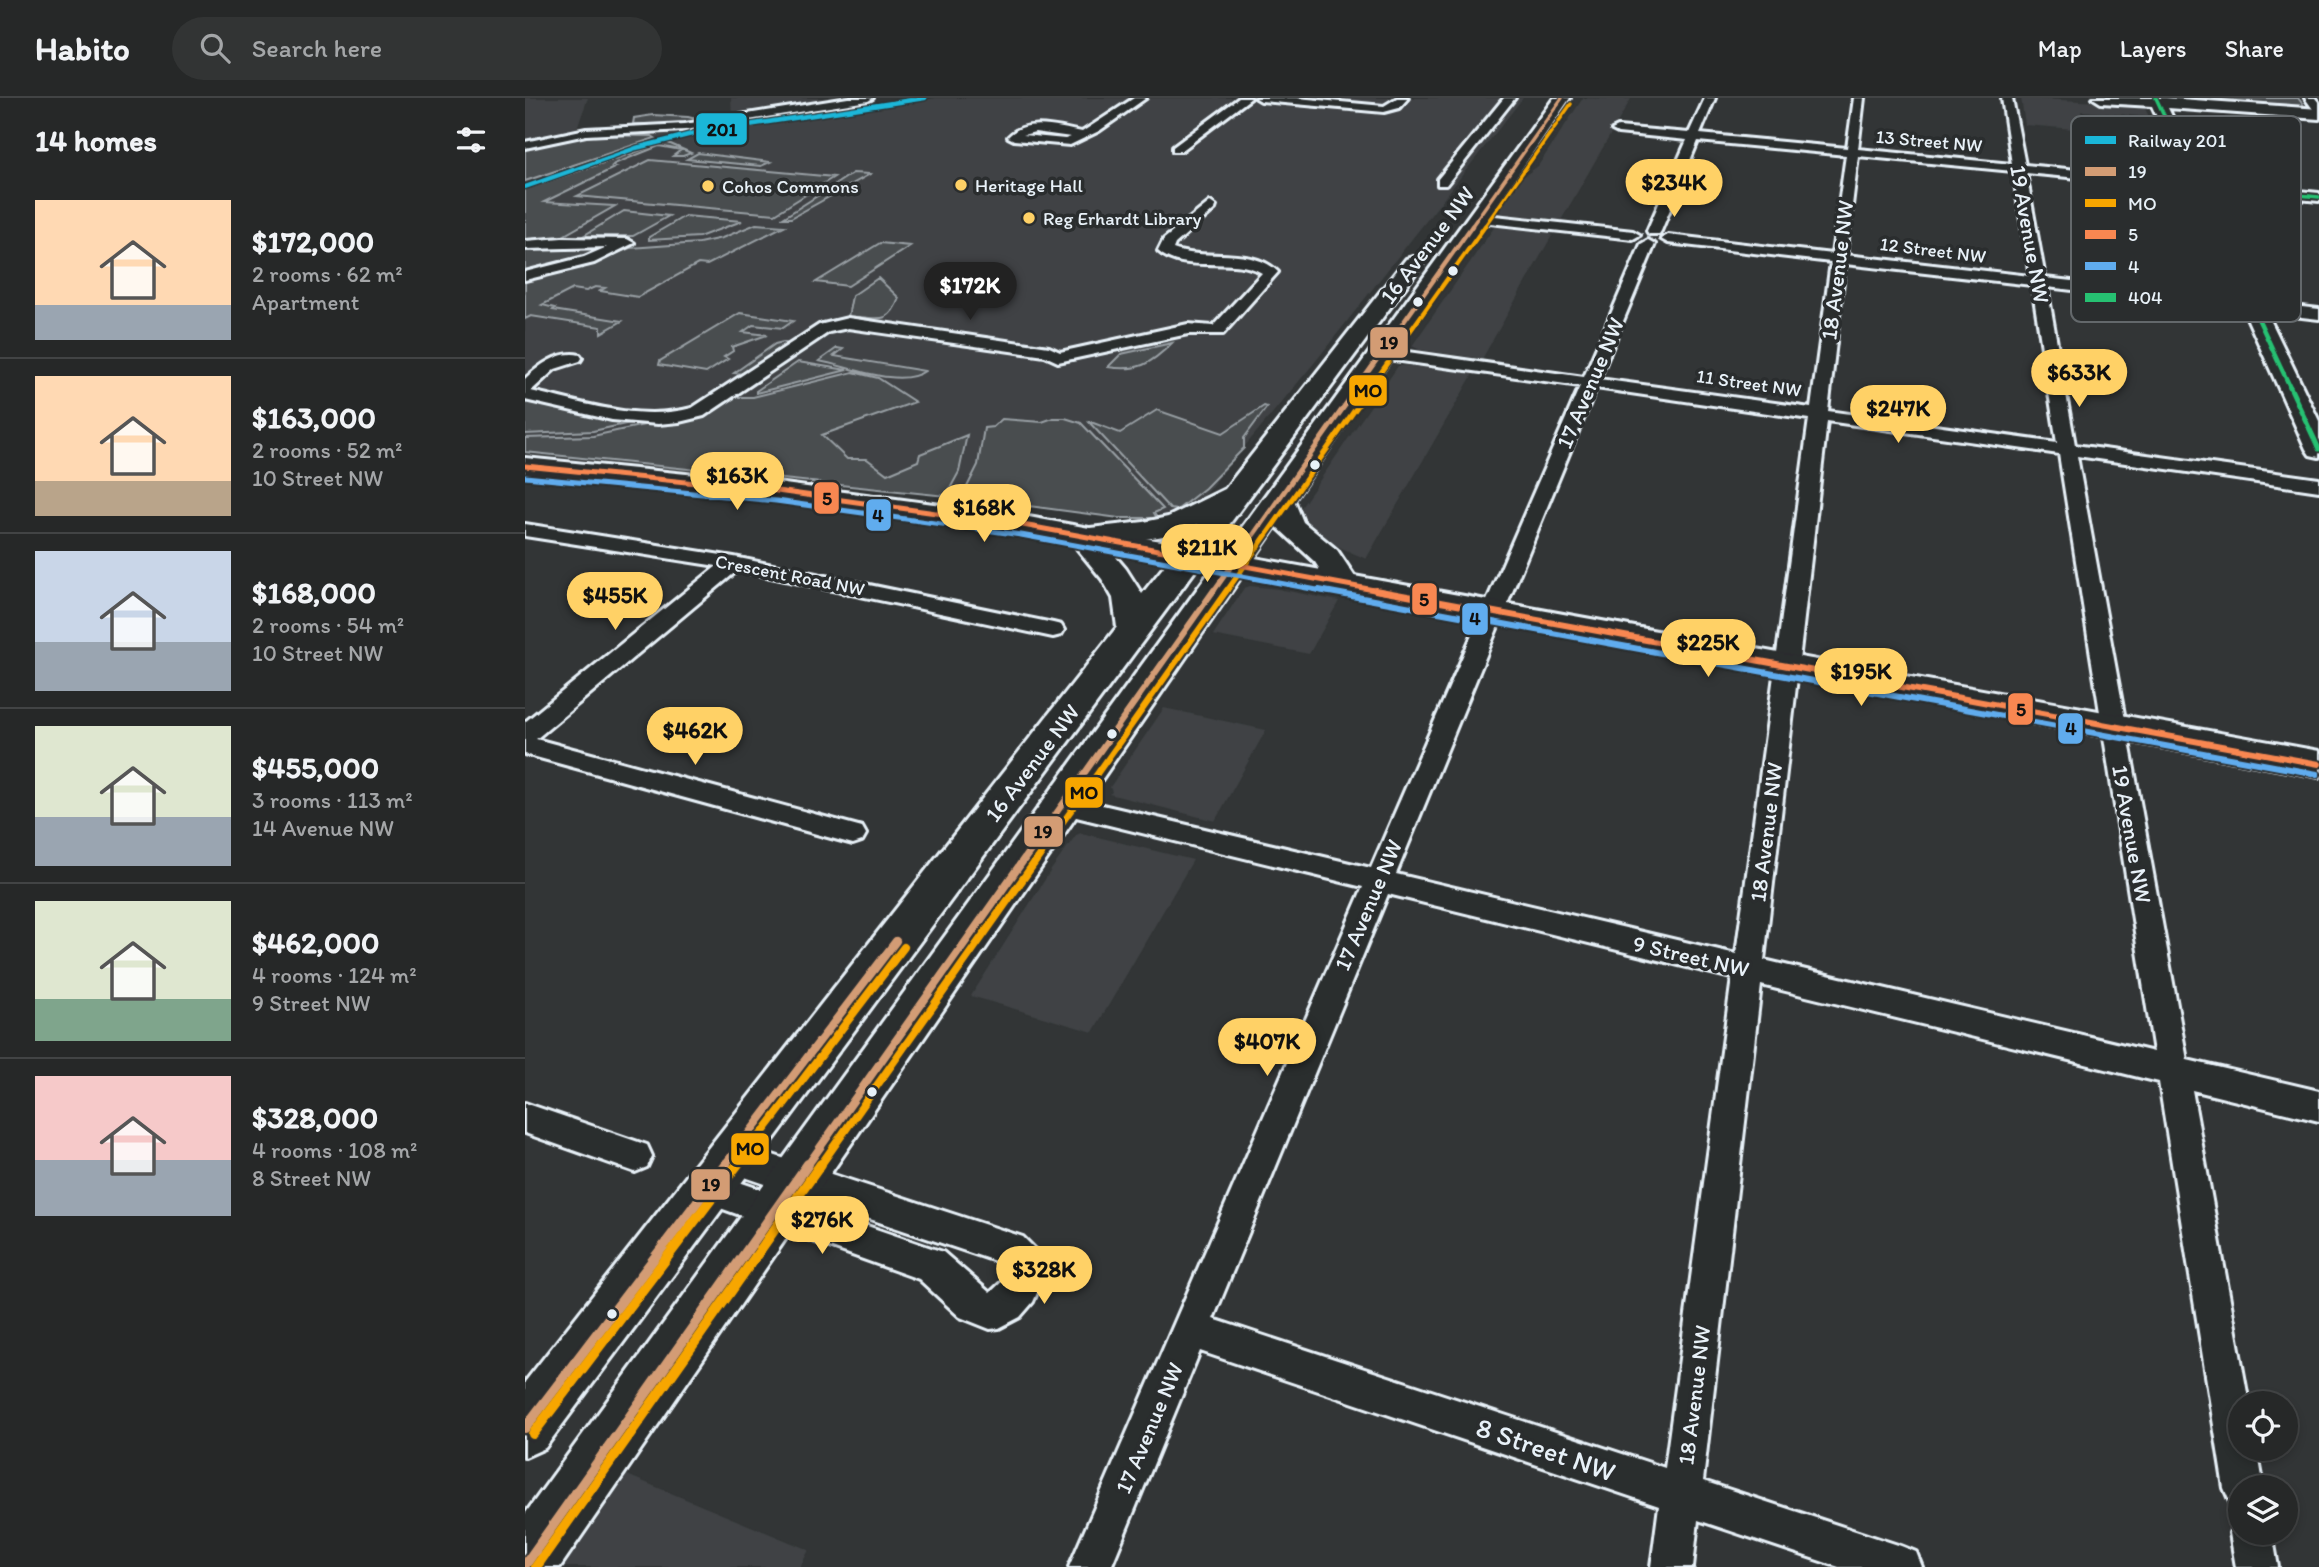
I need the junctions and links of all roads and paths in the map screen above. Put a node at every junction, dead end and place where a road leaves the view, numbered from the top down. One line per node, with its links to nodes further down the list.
1 (867, 98): 21 (street)
2 (1128, 98): 3 (street)
3 (1141, 98)
4 (1246, 98): 22 (street)
5 (1261, 98): 6 (street)
6 (1403, 98)
7 (1510, 98): 26 (street)
8 (1538, 98): 20 (main road)
9 (1562, 98): 30 (main road, 16 Avenue NW)
10 (1710, 98): 19 (street, 17 Avenue NW)
11 (1859, 98): 23 (street, 18 Avenue NW)
12 (2007, 98): 24 (street, 19 Avenue NW)
13 (2101, 98): 15 (main road)
14 (2310, 98): 16 (street)
15 (2153, 99): 16 (main road); 17 (main road)
16 (2319, 112)
17 (2161, 116)
18 (1618, 130): 19 (street, 13 Street NW)
19 (1693, 138): 23 (street, 13 Street NW); 31 (street, 17 Avenue NW)
20 (1506, 140)
21 (525, 145)
22 (1177, 149)
23 (1852, 153): 24 (street, 13 Street NW); 34 (street, 18 Avenue NW)
24 (2019, 169): 25 (street, 13 Street NW); 36 (street, 19 Avenue NW)
25 (2071, 174)
26 (1442, 182)
27 (2301, 195): 28 (street, 13 Street NW)
28 (2319, 197)
29 (1210, 206): 47 (street)
30 (1477, 218): 31 (street); 41 (main road, 16 Avenue NW)
31 (1645, 236): 34 (street, 12 Street NW); 45 (street, 17 Avenue NW)
32 (1427, 244): 53 (main road, 16 Avenue NW)
33 (525, 245): 35 (street)
34 (1839, 259): 36 (street, 12 Street NW); 48 (street, 18 Avenue NW)
35 (525, 276)
36 (2038, 282): 37 (street, 12 Street NW); 49 (street, 19 Avenue NW)
37 (2071, 286)
38 (2301, 312): 39 (street, 12 Street NW)
39 (2319, 314)
40 (2259, 322): 50 (main road)
41 (1380, 353): 45 (street, 11 Street NW); 54 (main road, 16 Avenue NW)
42 (574, 358): 43 (street)
43 (548, 366): 44 (street); 46 (street)
44 (525, 369)
45 (1590, 382): 48 (street, 11 Street NW); 61 (street, 17 Avenue NW)
46 (525, 388)
47 (525, 396)
48 (1819, 414): 49 (street, 11 Street NW); 64 (street, 18 Avenue NW)
49 (2066, 449): 52 (street, 11 Street NW); 65 (street, 19 Avenue NW)
50 (2319, 449)
51 (525, 466): 56 (main road)
52 (2319, 485)
53 (1241, 489): 56 (main road); 57 (main road, 16 Avenue NW)
54 (1278, 496): 59 (main road, 16 Avenue NW); 60 (main road)
55 (525, 530): 58 (street, Crescent Road NW)
56 (1082, 536): 57 (main road); 63 (main road)
57 (1189, 555): 59 (main road); 63 (main road, 16 Avenue NW)
58 (734, 563): 62 (street, Crescent Road NW); 66 (street)
59 (1234, 563): 60 (main road); 69 (main road, 16 Avenue NW)
60 (1344, 583): 61 (main road)
61 (1493, 610): 64 (main road); 71 (street, 17 Avenue NW)
62 (1053, 630)
63 (1133, 631): 77 (main road, 16 Avenue NW)
64 (1788, 667): 65 (main road); 72 (street, 18 Avenue NW)
65 (2113, 727): 68 (main road); 73 (street, 19 Avenue NW)
66 (525, 735)
67 (525, 745): 70 (street)
68 (2319, 764)
69 (1064, 805): 71 (street, 9 Street NW); 78 (main road, 16 Avenue NW)
70 (853, 834)
71 (1377, 881): 72 (street, 9 Street NW); 79 (street, 17 Avenue NW)
72 (1748, 969): 73 (street, 9 Street NW); 82 (street, 18 Avenue NW)
73 (2173, 1071): 74 (street, 9 Street NW); 81 (street, 19 Avenue NW)
74 (2319, 1105)
75 (525, 1118): 76 (street)
76 (635, 1156)
77 (719, 1172): 78 (street); 80 (main road, 16 Avenue NW)
78 (787, 1195): 78 (street); 84 (main road, 16 Avenue NW)
79 (1191, 1330): 82 (street, 8 Street NW); 85 (street, 17 Avenue NW)
80 (525, 1428)
81 (2241, 1475)
82 (1682, 1494): 86 (street, 18 Avenue NW); 87 (street, 8 Street NW)
83 (2253, 1545): 88 (street)
84 (525, 1566)
85 (1090, 1567)
86 (1672, 1567)
87 (1901, 1567)
88 (2257, 1567)

